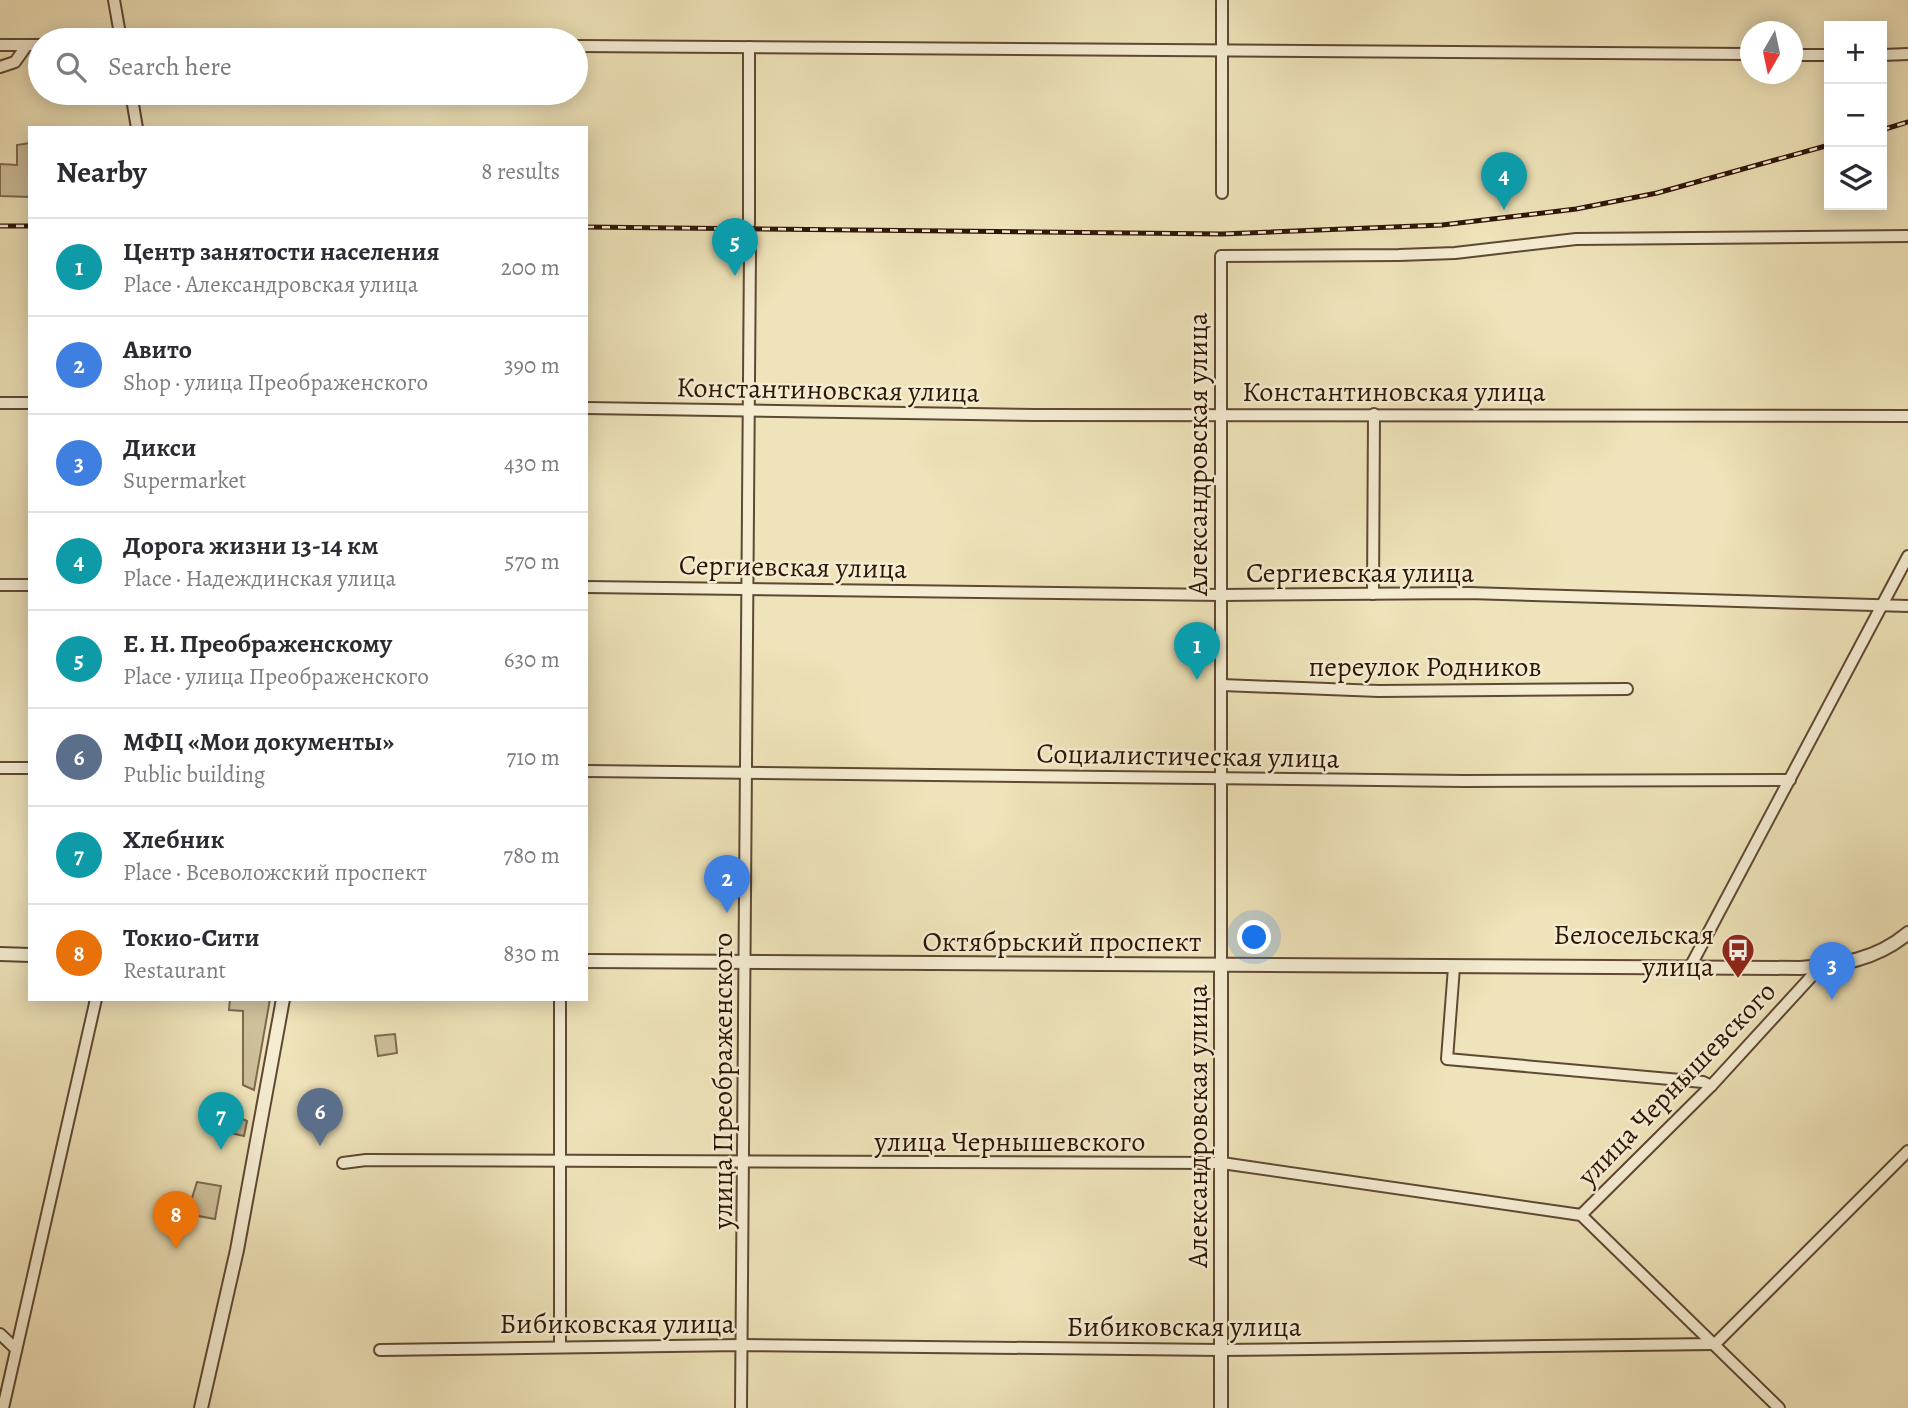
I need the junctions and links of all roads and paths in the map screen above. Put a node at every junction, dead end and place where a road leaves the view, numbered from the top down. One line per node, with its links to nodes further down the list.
1 (114, 0): 3 (street)
2 (1222, 0): 8 (street)
3 (119, 28)
4 (27, 45): 5 (street); 14 (street)
5 (0, 46)
6 (588, 46): 7 (street)
7 (749, 47): 8 (street); 18 (street)
8 (1223, 50): 9 (street); 17 (street)
9 (1740, 54)
10 (1908, 54): 13 (street)
11 (1803, 55): 12 (street)
12 (1824, 55)
13 (1887, 55)
14 (0, 67)
15 (133, 105): 16 (street)
16 (137, 126)
17 (1222, 193)
18 (749, 224)
19 (1908, 236): 25 (street, Александровская улица)
20 (750, 251): 24 (street, улица Преображенского)
21 (0, 403): 22 (street)
22 (28, 403)
23 (588, 408): 24 (street, Константиновская улица)
24 (750, 410): 25 (street, Константиновская улица); 32 (street, улица Преображенского)
25 (1222, 413): 26 (street, Константиновская улица); 34 (street, Александровская улица)
26 (1374, 414): 27 (street, Константиновская улица); 33 (street)
27 (1908, 415)
28 (1908, 556): 35 (street)
29 (0, 585): 30 (street)
30 (28, 585)
31 (588, 587): 32 (street, Сергиевская улица)
32 (747, 588): 34 (street, Сергиевская улица); 42 (street, улица Преображенского)
33 (1373, 594): 34 (street, Сергиевская улица); 35 (street, Сергиевская улица)
34 (1223, 595): 37 (street, Александровская улица)
35 (1882, 606): 36 (street, Сергиевская улица); 44 (street)
36 (1908, 606)
37 (1222, 685): 38 (street, переулок Родников); 43 (street, Александровская улица)
38 (1627, 689)
39 (0, 768): 40 (street)
40 (28, 768)
41 (588, 771): 42 (street, Социалистическая улица)
42 (746, 771): 43 (street, Социалистическая улица); 49 (street, улица Преображенского)
43 (1222, 777): 44 (street, Социалистическая улица); 50 (street, Александровская улица)
44 (1790, 780): 53 (street)
45 (1908, 933): 52 (street, Октябрьский проспект)
46 (0, 954): 47 (street)
47 (28, 955)
48 (588, 961): 49 (street, Октябрьский проспект)
49 (746, 964): 50 (street, Октябрьский проспект); 61 (street, улица Преображенского)
50 (1221, 966): 51 (street, Октябрьский проспект); 62 (street, Александровская улица)
51 (1454, 967): 53 (street, Октябрьский проспект); 57 (street)
52 (1821, 967): 53 (street, Октябрьский проспект); 57 (street, улица Чернышевского)
53 (1689, 969)
54 (96, 1001): 68 (street)
55 (283, 1001): 72 (street)
56 (560, 1001): 60 (street)
57 (1711, 1086): 63 (street, улица Чернышевского)
58 (1908, 1151): 65 (street)
59 (343, 1163): 60 (street, улица Чернышевского)
60 (558, 1163): 61 (street, улица Чернышевского); 67 (street)
61 (745, 1163): 62 (street, улица Чернышевского); 66 (street, улица Преображенского)
62 (1222, 1163): 63 (street, улица Чернышевского); 70 (street, Александровская улица)
63 (1581, 1215): 65 (street)
64 (0, 1334): 68 (street)
65 (1715, 1344): 70 (street, Бибиковская улица); 75 (street)
66 (742, 1345): 67 (street, Бибиковская улица); 70 (street, Бибиковская улица); 73 (street, улица Преображенского)
67 (560, 1346): 69 (street, Бибиковская улица)
68 (16, 1349): 71 (street)
69 (380, 1350)
70 (1221, 1350): 74 (street, Александровская улица)
71 (3, 1408)
72 (201, 1408)
73 (741, 1408)
74 (1221, 1408)
75 (1779, 1408)

